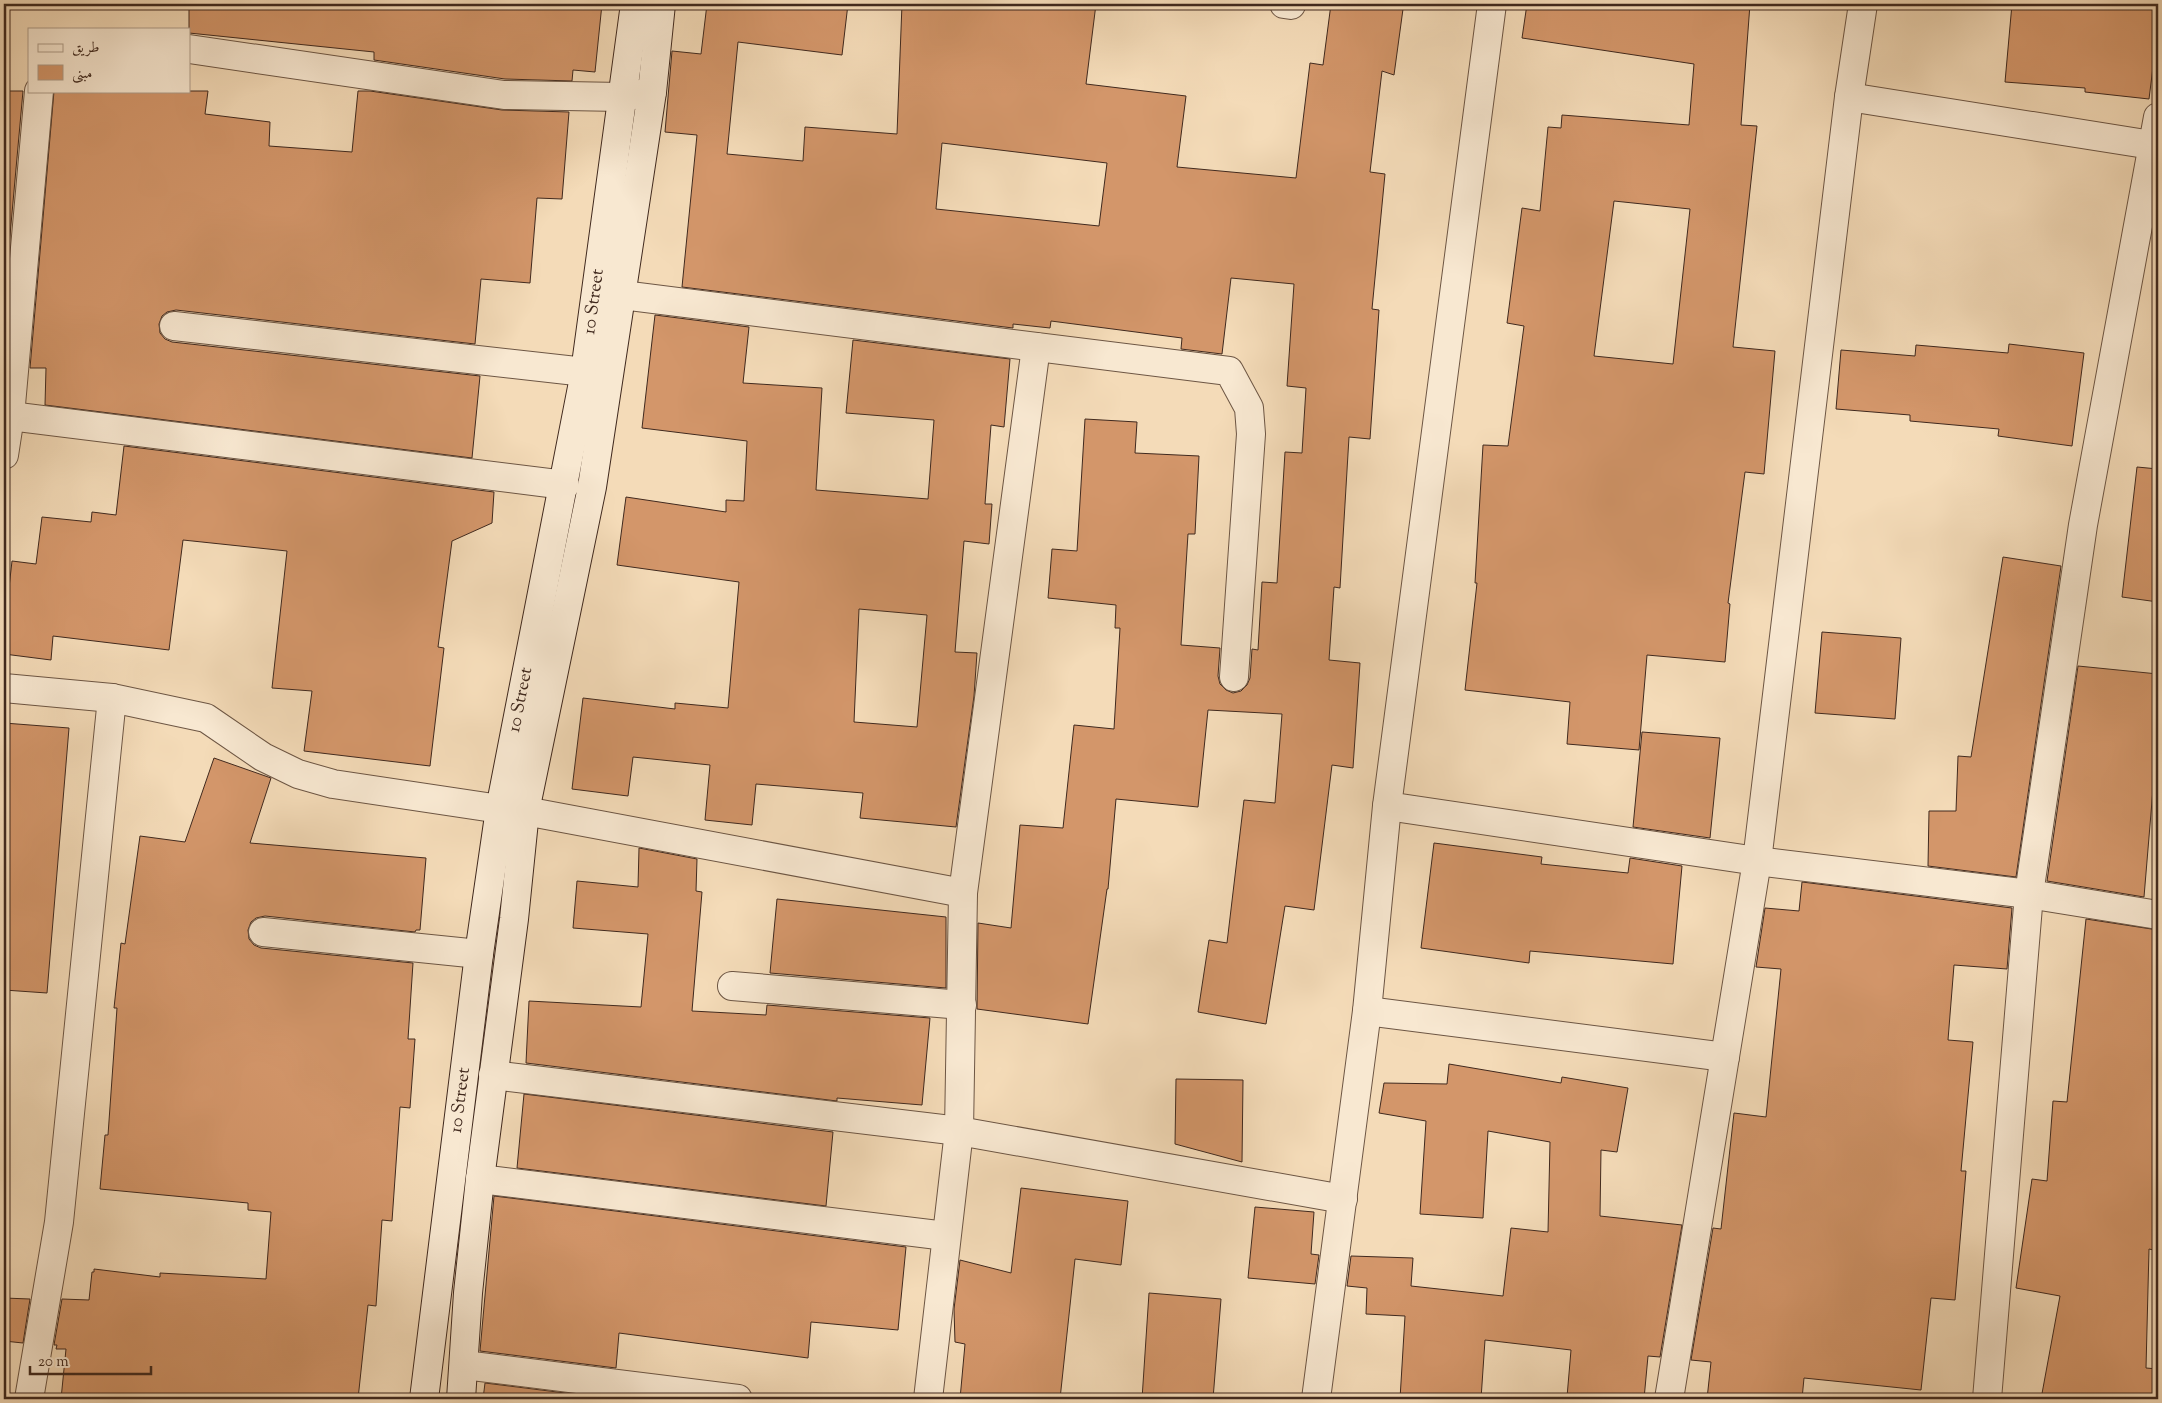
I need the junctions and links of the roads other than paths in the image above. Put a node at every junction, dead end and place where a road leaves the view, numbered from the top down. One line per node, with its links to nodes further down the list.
1 (635, 4): 8 (street, 10 Street)
2 (661, 4): 7 (street, 10 Street)
3 (1492, 4): 22 (street)
4 (1863, 4): 9 (street)
5 (190, 49): 8 (street)
6 (39, 92): 16 (street)
7 (652, 92): 8 (street); 12 (street, 10 Street)
8 (622, 97): 15 (street, 10 Street)
9 (1849, 97): 11 (street); 24 (street)
10 (2158, 117): 11 (street)
11 (2155, 145): 26 (street)
12 (622, 295): 14 (street); 23 (street, 10 Street)
13 (174, 326): 15 (street)
14 (1036, 347): 19 (street); 25 (street)
15 (585, 372): 18 (street, 10 Street)
16 (10, 416): 17 (street); 18 (street)
17 (4, 455)
18 (565, 485): 23 (street, 10 Street)
19 (1234, 677)
20 (4, 688): 21 (street)
21 (112, 698): 23 (street); 40 (street)
22 (1387, 806): 24 (street); 32 (street)
23 (512, 810): 25 (street); 29 (street, 10 Street); 34 (street, 10 Street)
24 (1757, 861): 26 (street); 33 (street)
25 (963, 893): 31 (street)
26 (2029, 894): 27 (street); 47 (street)
27 (2158, 915)
28 (263, 932): 29 (street)
29 (479, 954): 41 (street, 10 Street)
30 (732, 986): 31 (street)
31 (962, 1005): 35 (street)
32 (1367, 1011): 33 (street); 37 (street)
33 (1725, 1057): 46 (street)
34 (493, 1075): 35 (street); 36 (street, 10 Street)
35 (959, 1131): 37 (street); 38 (street)
36 (480, 1179): 38 (street); 39 (street, 10 Street)
37 (1343, 1199): 45 (street)
38 (946, 1236): 44 (street)
39 (464, 1365): 42 (street, 10 Street); 43 (street)
40 (28, 1399)
41 (424, 1399)
42 (461, 1399)
43 (738, 1399)
44 (928, 1399)
45 (1316, 1399)
46 (1668, 1399)
47 (1987, 1399)

